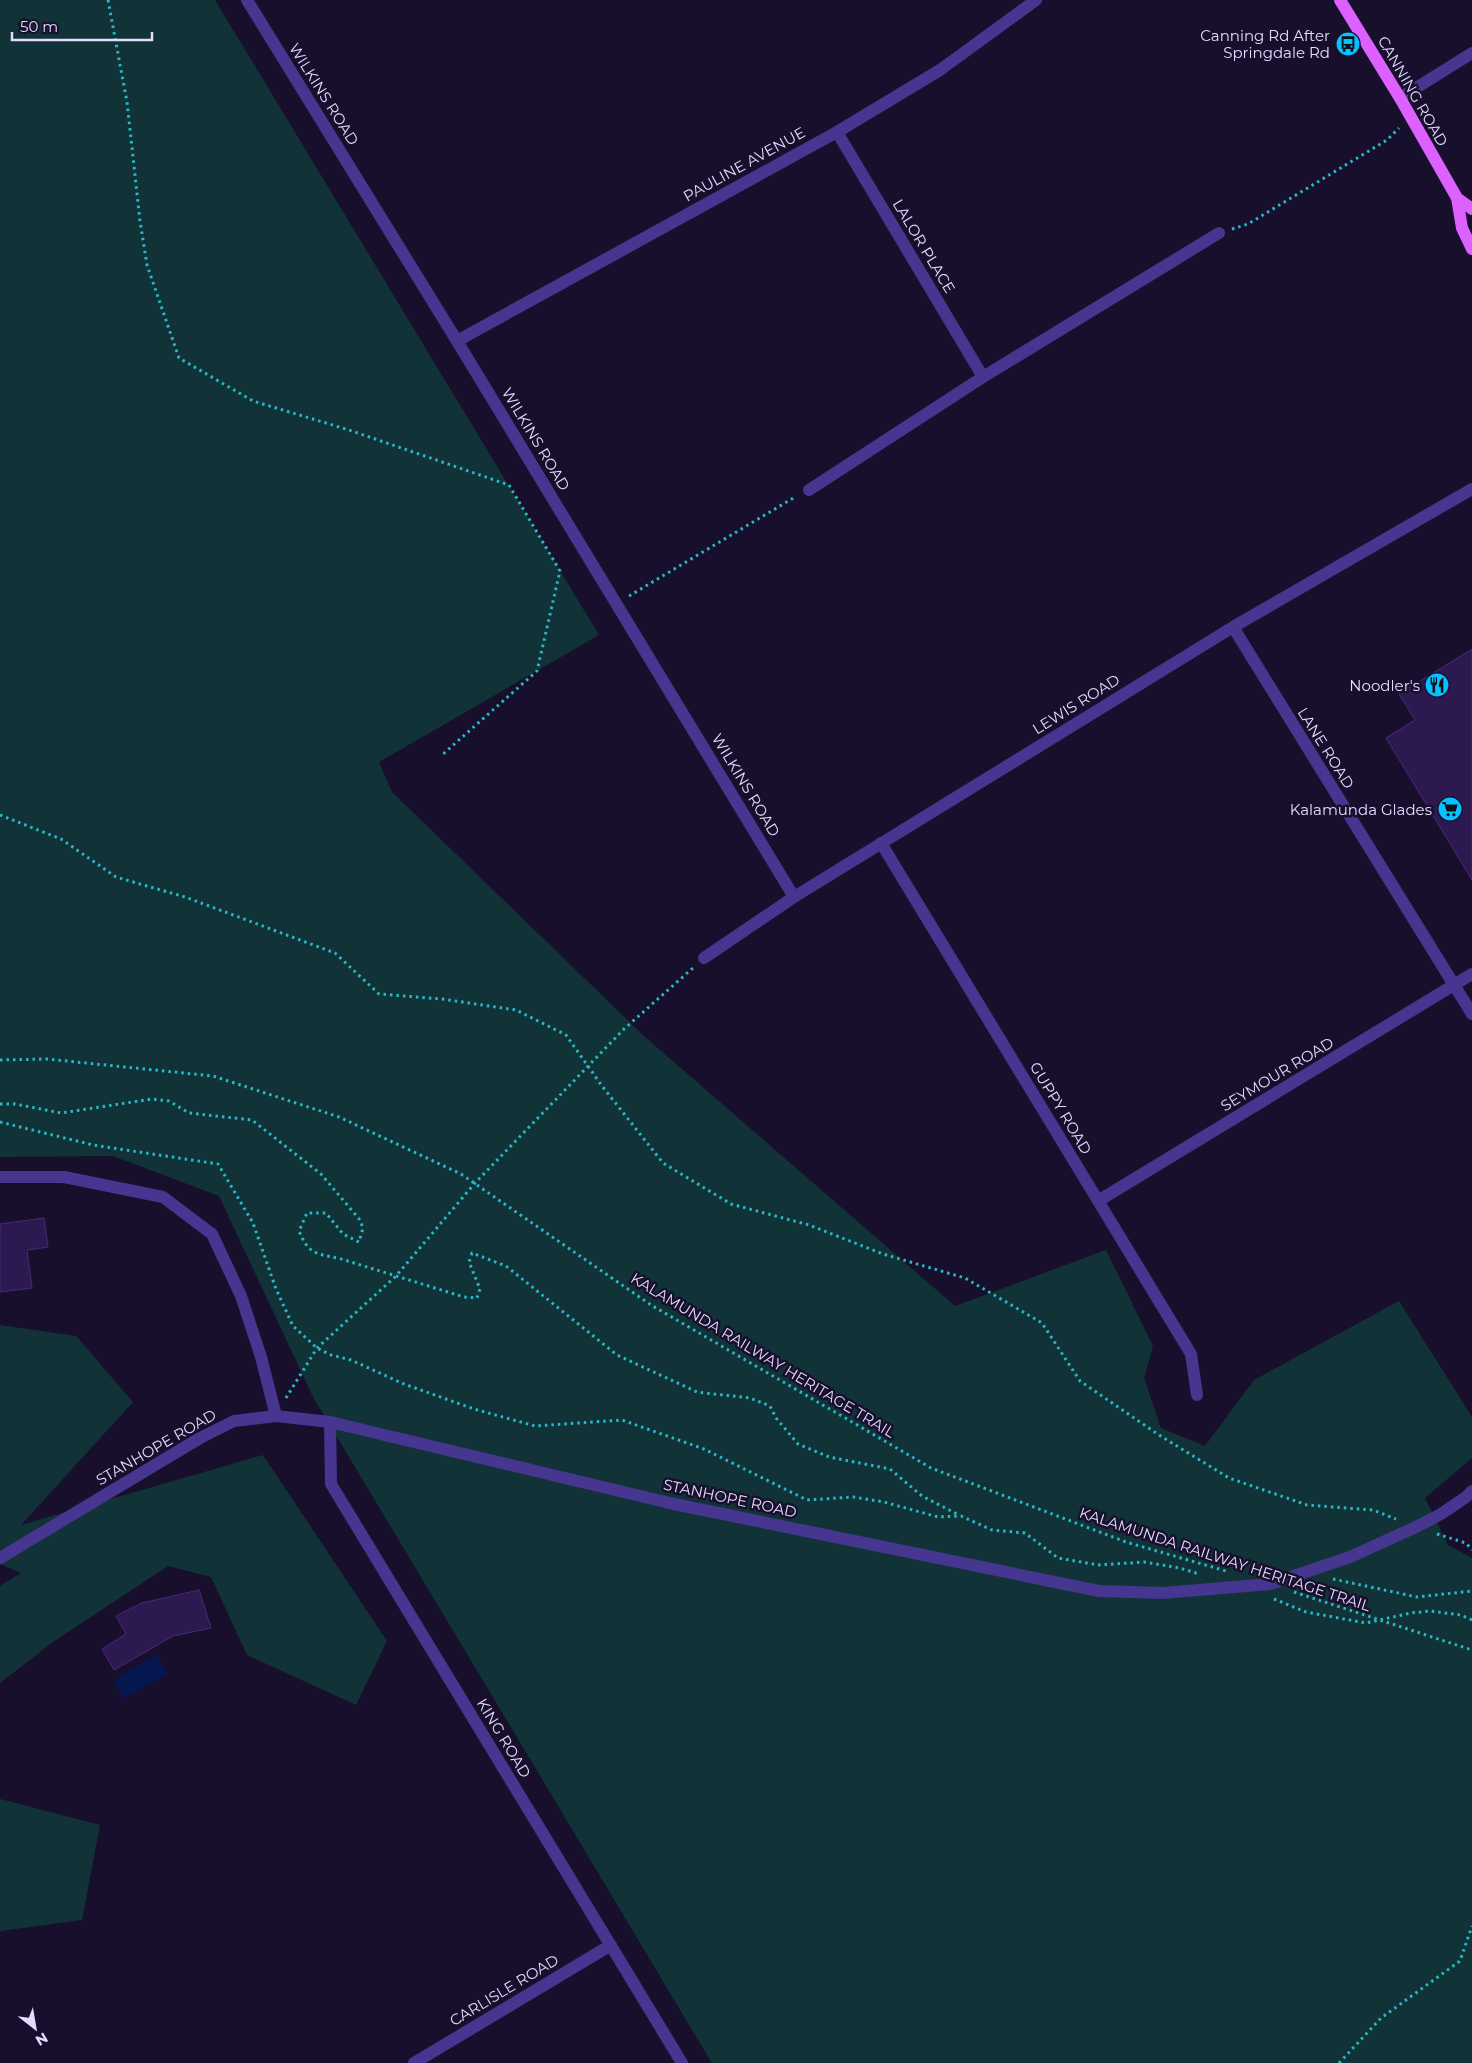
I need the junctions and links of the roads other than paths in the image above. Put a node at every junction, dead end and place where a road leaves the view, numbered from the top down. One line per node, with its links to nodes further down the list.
1 (247, 0): 11 (street, WILKINS ROAD)
2 (1036, 0): 6 (street, PAULINE AVENUE)
3 (1340, 0): 5 (main road, CANNING ROAD)
4 (1472, 53): 5 (street)
5 (1400, 98): 7 (main road, CANNING ROAD)
6 (837, 132): 11 (street, PAULINE AVENUE); 12 (street, LALOR PLACE)
7 (1456, 198): 8 (main road, CANNING ROAD); 10 (main road, CANNING ROAD)
8 (1472, 209)
9 (1219, 233): 12 (street)
10 (1472, 249)
11 (457, 341): 17 (street, WILKINS ROAD)
12 (983, 377): 14 (street)
13 (1472, 489): 15 (street, LEWIS ROAD)
14 (809, 490)
15 (1233, 627): 16 (street, LEWIS ROAD); 20 (street, LANE ROAD)
16 (881, 843): 17 (street, LEWIS ROAD); 23 (street, GUPPY ROAD)
17 (794, 897): 18 (street, LEWIS ROAD)
18 (704, 958)
19 (1472, 974): 20 (street, SEYMOUR ROAD)
20 (1453, 986): 21 (street, LANE ROAD); 23 (street, SEYMOUR ROAD)
21 (1472, 1014)
22 (0, 1177): 25 (street)
23 (1098, 1201): 24 (street, GUPPY ROAD)
24 (1197, 1395)
25 (276, 1416): 26 (street, STANHOPE ROAD); 28 (street, STANHOPE ROAD)
26 (330, 1422): 27 (street, STANHOPE ROAD); 29 (street, KING ROAD)
27 (1470, 1496)
28 (0, 1558)
29 (611, 1945): 30 (street, CARLISLE ROAD); 31 (street, KING ROAD)
30 (414, 2063)
31 (682, 2063)

